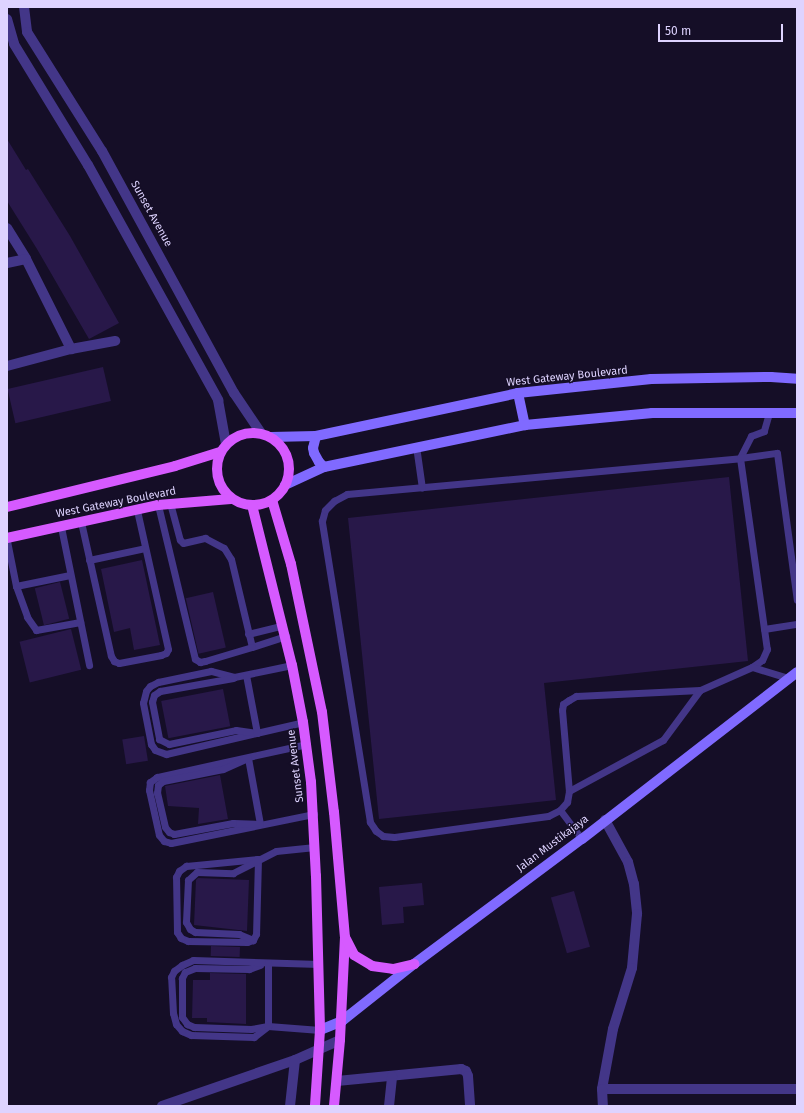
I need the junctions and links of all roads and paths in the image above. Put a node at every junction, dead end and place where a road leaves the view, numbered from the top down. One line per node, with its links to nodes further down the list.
1 (24, 7): 15 (street, Sunset Avenue)
2 (7, 19): 3 (street)
3 (10, 44): 18 (street)
4 (7, 228): 5 (street)
5 (26, 259): 6 (street); 8 (street)
6 (7, 263)
7 (115, 341): 8 (street)
8 (71, 348): 9 (street)
9 (7, 366)
10 (797, 379): 11 (main road, West Gateway Boulevard)
11 (518, 393): 14 (main road); 16 (main road, West Gateway Boulevard)
12 (769, 413): 13 (main road); 14 (main road); 21 (lane)
13 (797, 413)
14 (525, 425): 19 (main road)
15 (261, 433): 17 (main road); 18 (main road)
16 (316, 436): 17 (main road, West Gateway Boulevard); 22 (main road)
17 (271, 437): 23 (main road)
18 (226, 444): 20 (main road)
19 (416, 446): 22 (main road); 24 (lane)
20 (220, 452): 25 (main road); 30 (main road, West Gateway Boulevard)
21 (740, 458): 24 (lane); 39 (lane); 43 (lane)
22 (324, 467): 23 (main road)
23 (285, 485): 26 (main road)
24 (422, 488): 59 (lane)
25 (231, 499): 27 (main road, West Gateway Boulevard); 29 (main road)
26 (272, 500): 29 (main road); 66 (main road)
27 (170, 503): 28 (main road, West Gateway Boulevard); 44 (lane)
28 (158, 505): 31 (main road, West Gateway Boulevard); 46 (lane)
29 (252, 505): 42 (main road, Sunset Avenue)
30 (7, 507)
31 (137, 510): 32 (main road, West Gateway Boulevard); 35 (lane)
32 (81, 522): 33 (main road, West Gateway Boulevard); 36 (lane)
33 (61, 527): 34 (main road, West Gateway Boulevard); 37 (lane)
34 (7, 540): 38 (lane)
35 (145, 548): 36 (lane); 36 (lane)
36 (89, 560)
37 (70, 575): 38 (lane); 40 (lane)
38 (16, 586): 40 (lane)
39 (797, 600)
40 (80, 622): 47 (lane)
41 (797, 624): 43 (lane)
42 (283, 625): 44 (lane); 45 (main road, Sunset Avenue)
43 (764, 629): 49 (lane)
44 (248, 634): 46 (lane)
45 (286, 636): 46 (lane); 48 (main road, Sunset Avenue)
46 (252, 647)
47 (88, 665)
48 (292, 665): 50 (lane); 54 (main road, Sunset Avenue)
49 (752, 667): 51 (lane); 53 (lane)
50 (246, 675): 52 (lane); 55 (lane)
51 (793, 675): 61 (main road, Jalan Mustikajaya)
52 (234, 678): 55 (lane); 55 (lane)
53 (700, 690): 58 (lane); 58 (lane)
54 (303, 722): 55 (lane); 56 (main road, Sunset Avenue)
55 (257, 733)
56 (307, 744): 57 (lane); 60 (main road, Sunset Avenue)
57 (248, 758): 62 (lane); 62 (lane)
58 (569, 791): 59 (lane)
59 (560, 810): 63 (lane)
60 (314, 814): 62 (lane); 64 (main road, Sunset Avenue)
61 (605, 820): 63 (main road, Jalan Mustikajaya); 79 (street)
62 (260, 824)
63 (582, 839): 70 (main road, Jalan Mustikajaya)
64 (315, 847): 65 (lane); 69 (main road, Sunset Avenue)
65 (258, 859): 67 (lane); 67 (lane); 67 (lane)
66 (345, 937): 70 (main road); 71 (main road)
67 (253, 940)
68 (268, 963): 69 (lane); 72 (lane); 72 (lane); 72 (lane)
69 (319, 964): 73 (main road, Sunset Avenue)
70 (414, 964): 71 (main road, Jalan Mustikajaya)
71 (342, 1021): 73 (main road, Jalan Mustikajaya); 74 (main road)
72 (268, 1026): 73 (lane)
73 (320, 1030): 75 (main road, Sunset Avenue)
74 (340, 1040): 75 (street); 78 (main road)
75 (320, 1050): 76 (street); 83 (main road, Sunset Avenue)
76 (295, 1060): 81 (street); 82 (street)
77 (392, 1076): 78 (street); 85 (street); 86 (street)
78 (337, 1081): 84 (main road)
79 (602, 1089): 80 (street); 87 (street)
80 (797, 1089)
81 (162, 1106)
82 (290, 1106)
83 (315, 1106)
84 (334, 1106)
85 (389, 1106)
86 (470, 1106)
87 (603, 1106)

